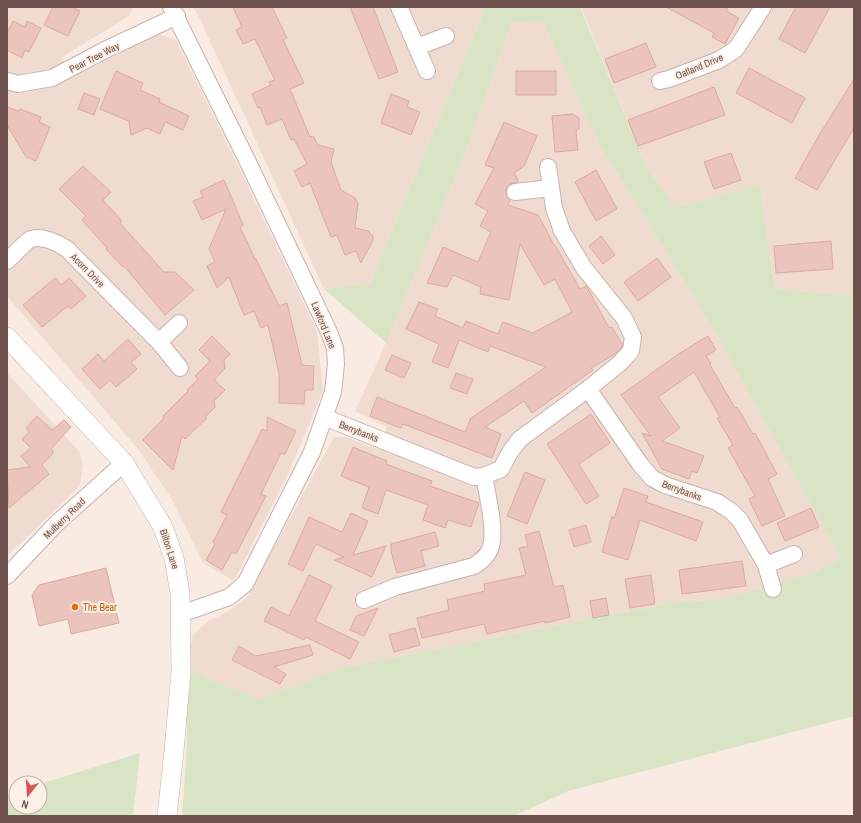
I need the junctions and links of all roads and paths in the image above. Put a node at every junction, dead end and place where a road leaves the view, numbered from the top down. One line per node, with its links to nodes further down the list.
1 (399, 7): 5 (street)
2 (763, 7): 8 (street, Oatland Drive)
3 (174, 11): 7 (street, Pear Tree Way); 18 (street, Lawford Lane)
4 (446, 36): 5 (street)
5 (417, 47): 6 (street)
6 (427, 71)
7 (7, 81)
8 (660, 81)
9 (548, 167): 10 (street)
10 (550, 188): 11 (street); 17 (street)
11 (514, 192)
12 (7, 261): 15 (street, Acorn Drive)
13 (179, 323): 15 (street)
14 (7, 337): 19 (street, Bilton Lane)
15 (159, 342): 16 (street, Acorn Drive)
16 (180, 368)
17 (588, 389): 20 (street); 22 (street, Berrybanks)
18 (324, 417): 20 (street, Berrybanks); 26 (street, Lawford Lane)
19 (124, 463): 23 (street, Mulberry Road); 26 (street, Bilton Lane)
20 (484, 476): 25 (street)
21 (794, 554): 22 (street)
22 (766, 565): 24 (street, Berrybanks)
23 (7, 576)
24 (773, 589)
25 (364, 600)
26 (181, 614): 27 (street, Bilton Lane)
27 (167, 816)

